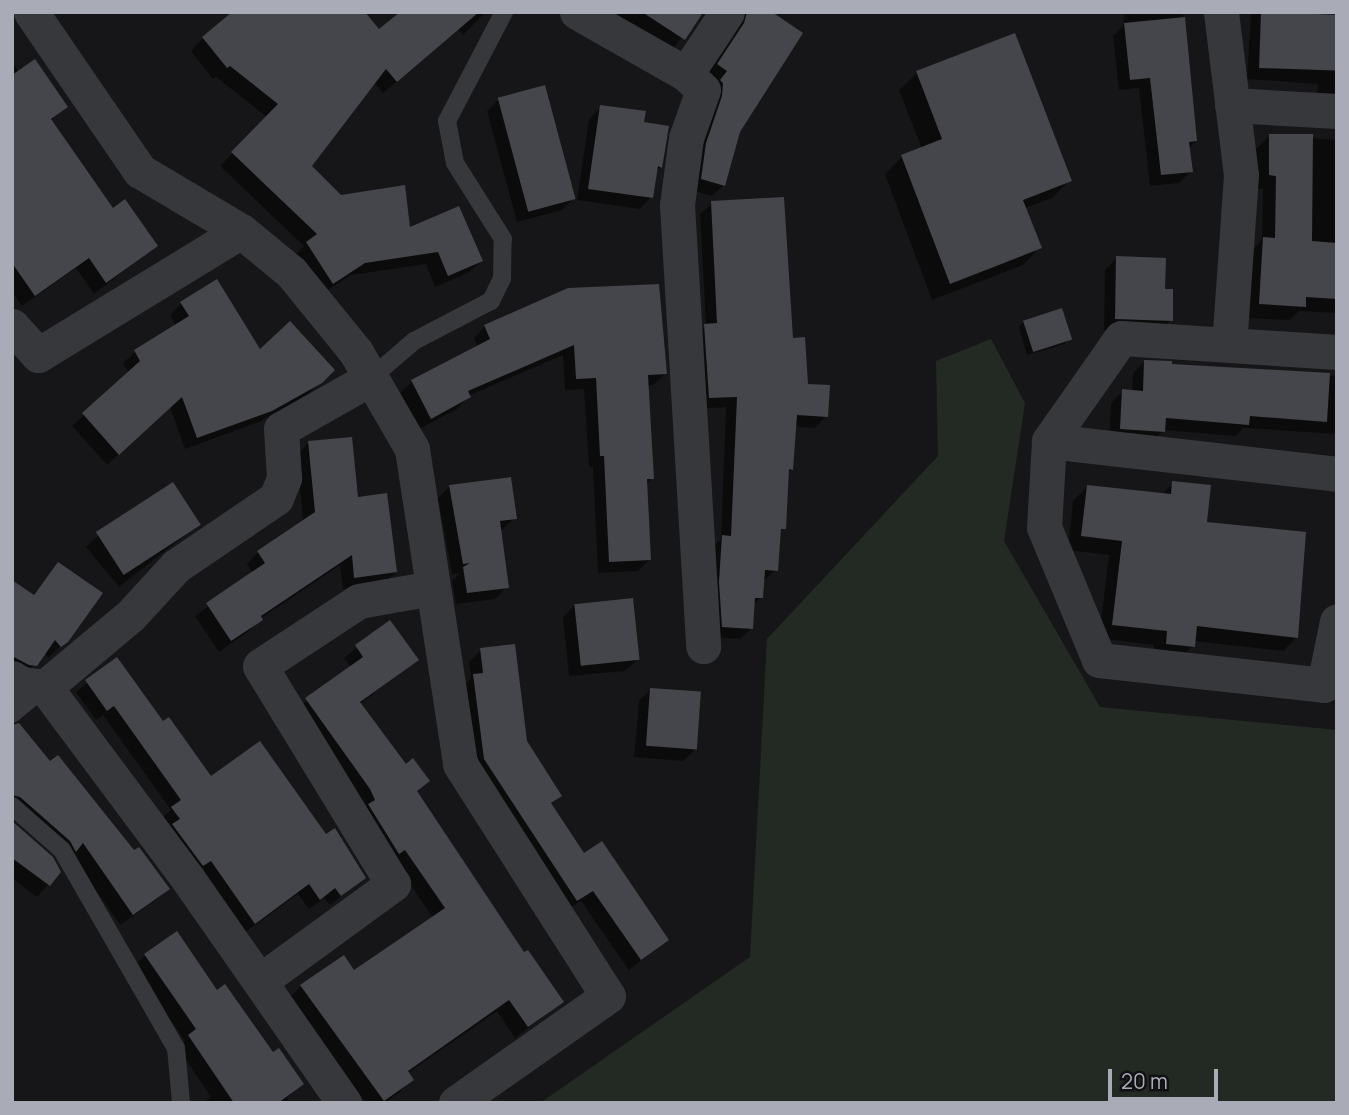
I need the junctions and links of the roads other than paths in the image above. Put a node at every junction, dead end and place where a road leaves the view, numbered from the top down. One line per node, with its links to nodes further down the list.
1 (32, 12): 9 (street)
2 (504, 12): 13 (lane)
3 (577, 12): 6 (street)
4 (727, 12): 6 (street)
5 (1221, 12): 7 (street)
6 (686, 75): 18 (street)
7 (1232, 105): 8 (street); 11 (street)
8 (1337, 111)
9 (241, 231): 10 (street); 13 (street)
10 (12, 326)
11 (1229, 345): 12 (street); 14 (street)
12 (1337, 352)
13 (371, 378): 16 (street); 19 (street)
14 (1049, 441): 15 (street); 17 (street)
15 (1337, 474)
16 (432, 588): 22 (street); 25 (street)
17 (1337, 621)
18 (703, 646)
19 (29, 682): 20 (lane); 22 (street)
20 (12, 714)
21 (12, 806): 23 (lane)
22 (260, 981): 24 (street)
23 (181, 1103)
24 (345, 1103)
25 (456, 1103)

